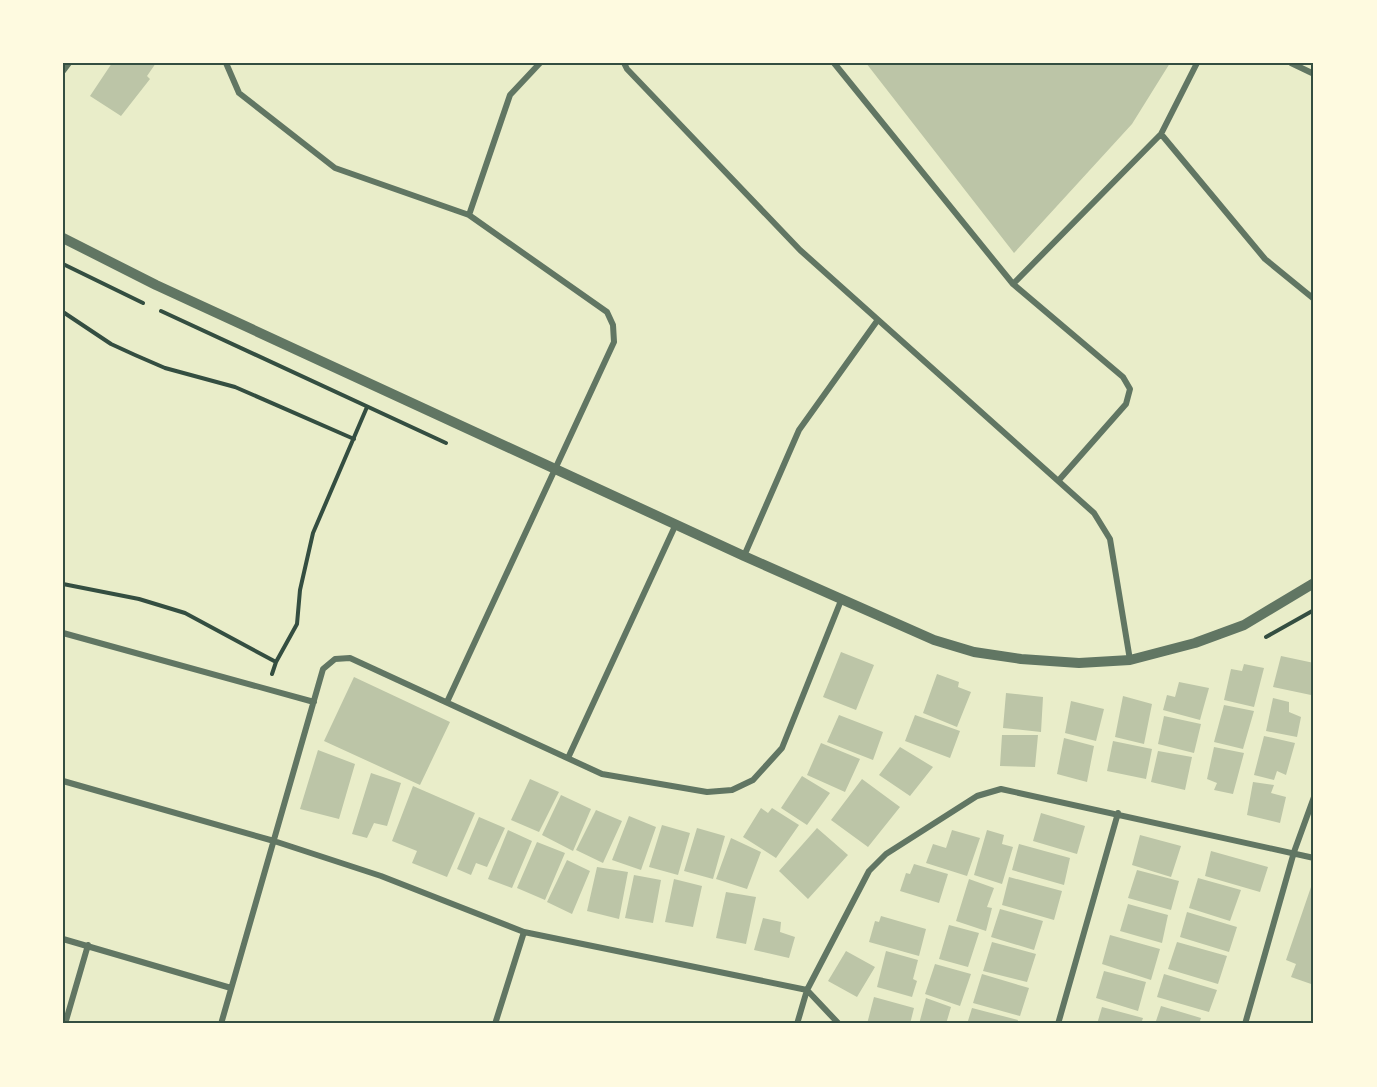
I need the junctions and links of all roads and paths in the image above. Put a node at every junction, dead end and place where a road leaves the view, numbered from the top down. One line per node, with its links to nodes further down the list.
1 (69, 63): 8 (street)
2 (226, 63): 11 (street)
3 (540, 63): 11 (street)
4 (624, 63): 16 (street)
5 (834, 63): 13 (street)
6 (1197, 63): 10 (street)
7 (1291, 63): 9 (street)
8 (63, 71)
9 (1314, 74)
10 (1161, 134): 13 (street); 14 (street)
11 (469, 214): 19 (street)
12 (63, 238): 19 (street)
13 (1013, 284): 20 (street)
14 (1314, 299)
15 (63, 312): 18 (path)
16 (877, 321): 20 (street); 22 (street)
17 (367, 407): 18 (path)
18 (354, 439): 28 (path)
19 (555, 469): 21 (street); 31 (street)
20 (1059, 480): 27 (street)
21 (676, 524): 22 (street); 32 (street)
22 (744, 556): 25 (street)
23 (1314, 583): 27 (street)
24 (63, 584): 28 (path)
25 (842, 598): 27 (street); 32 (street)
26 (63, 633): 29 (street)
27 (1130, 660)
28 (276, 662): 29 (path)
29 (267, 690): 30 (street)
30 (314, 702): 31 (street); 36 (street)
31 (447, 702): 32 (street)
32 (568, 758)
33 (63, 781): 36 (street)
34 (1314, 797): 37 (street)
35 (1118, 813): 37 (street); 43 (street); 49 (street)
36 (274, 841): 39 (street); 42 (street)
37 (1294, 852): 38 (street); 50 (street)
38 (1314, 858)
39 (524, 932): 43 (street); 46 (street)
40 (63, 939): 41 (street)
41 (88, 945): 42 (street); 44 (street)
42 (231, 988): 45 (street)
43 (807, 990): 47 (street); 48 (street)
44 (65, 1024)
45 (221, 1024)
46 (495, 1024)
47 (797, 1024)
48 (839, 1024)
49 (1058, 1024)
50 (1245, 1024)

